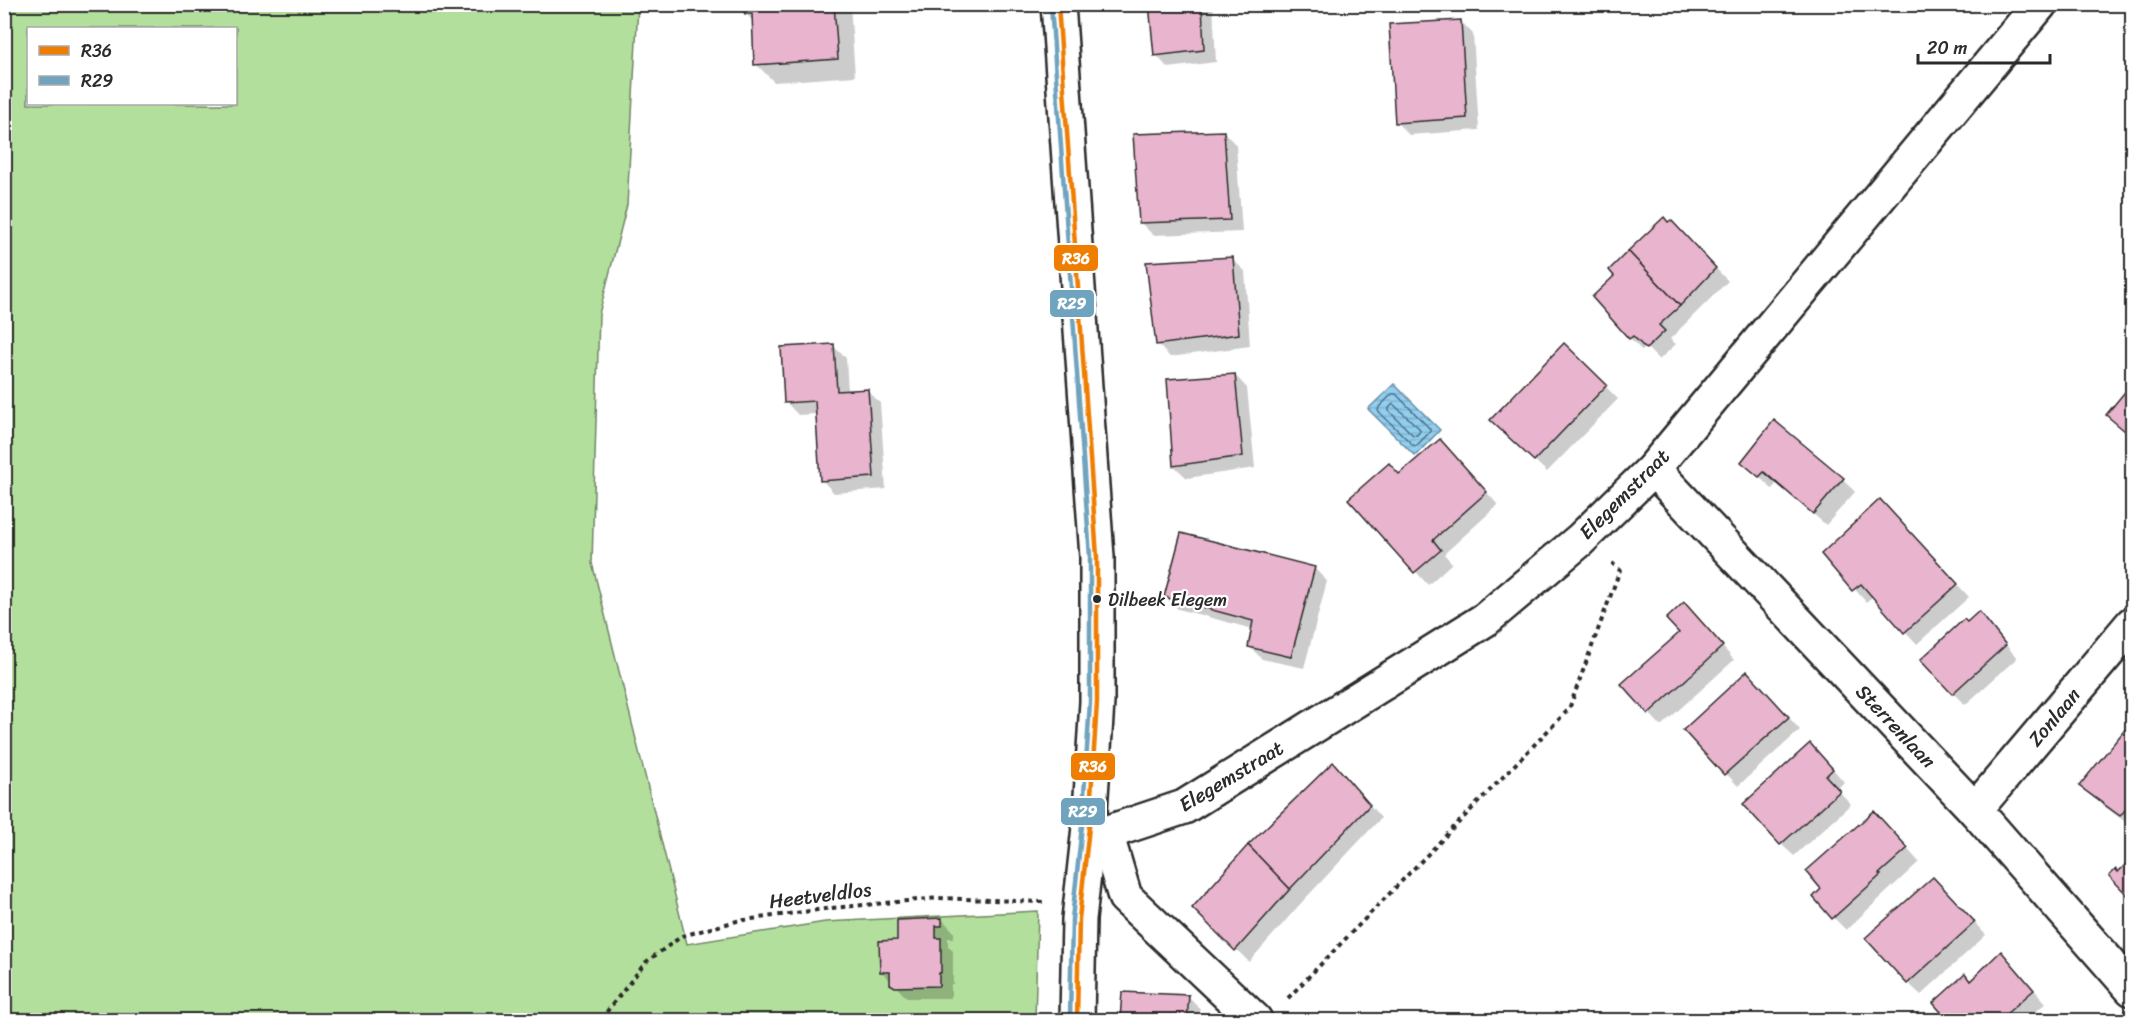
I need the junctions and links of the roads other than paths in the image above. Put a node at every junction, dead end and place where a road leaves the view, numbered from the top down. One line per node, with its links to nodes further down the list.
1 (1058, 4): 6 (street)
2 (2040, 4): 3 (street, Elegemstraat)
3 (1653, 469): 5 (street, Sterrenlaan); 6 (street, Elegemstraat)
4 (2133, 624): 5 (street, Zonlaan)
5 (1975, 810): 7 (street, Sterrenlaan)
6 (1097, 830): 8 (street); 9 (street)
7 (2133, 989)
8 (1077, 1020)
9 (1255, 1020)

